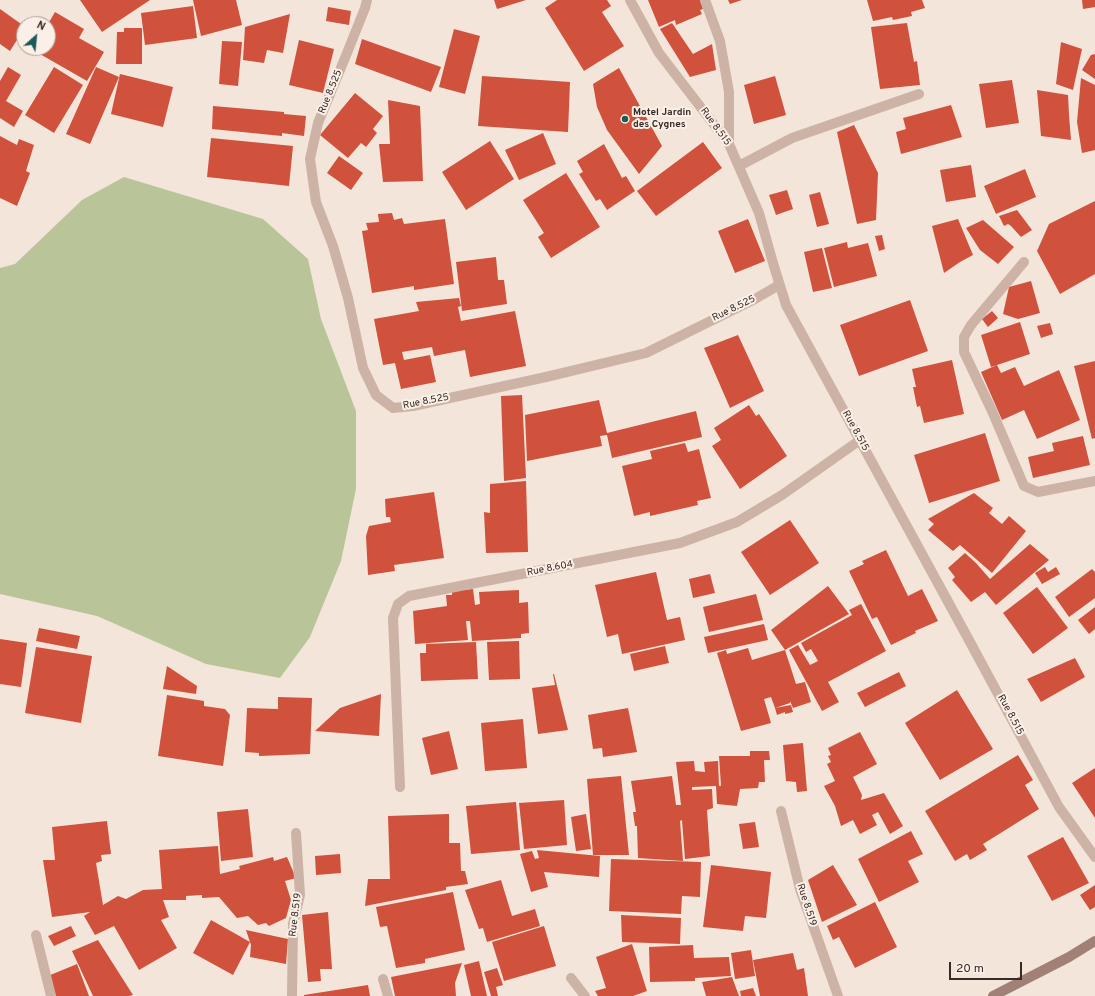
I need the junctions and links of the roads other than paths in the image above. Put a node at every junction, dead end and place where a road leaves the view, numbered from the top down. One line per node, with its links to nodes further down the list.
1 (367, 0): 8 (street, Rue 8.525)
2 (630, 0): 5 (street, Rue 8.515)
3 (704, 0): 5 (street)
4 (919, 94): 6 (street)
5 (729, 144): 6 (street, Rue 8.515)
6 (739, 166): 8 (street, Rue 8.515)
7 (1024, 262): 10 (street)
8 (779, 285): 9 (street, Rue 8.515)
9 (860, 440): 11 (street, Rue 8.604); 14 (street, Rue 8.515)
10 (1095, 481)
11 (400, 787)
12 (781, 811): 23 (street, Rue 8.519)
13 (296, 833): 20 (street, Rue 8.519)
14 (1095, 857)
15 (36, 936): 19 (street)
16 (1095, 941): 24 (main road)
17 (571, 978): 22 (street)
18 (383, 979): 21 (street)
19 (51, 996)
20 (292, 996)
21 (388, 996)
22 (585, 996)
23 (838, 996)
24 (993, 996)

